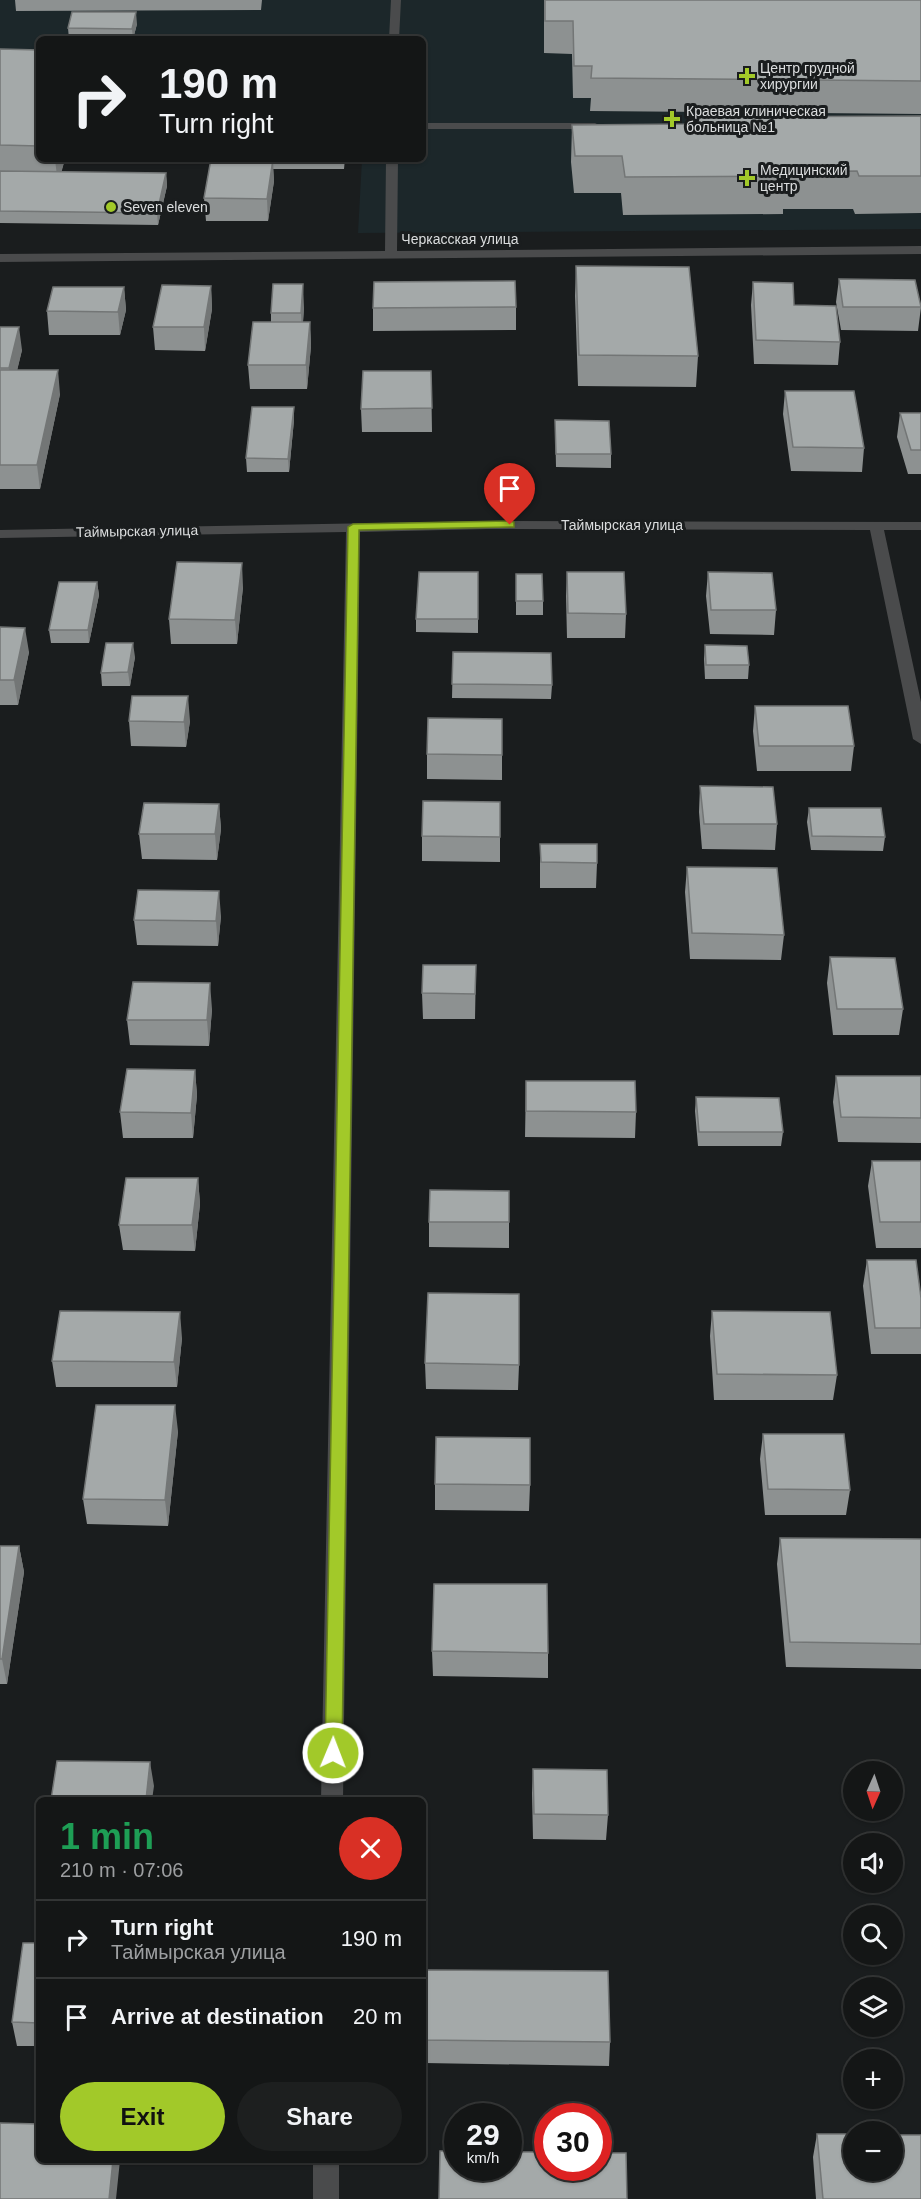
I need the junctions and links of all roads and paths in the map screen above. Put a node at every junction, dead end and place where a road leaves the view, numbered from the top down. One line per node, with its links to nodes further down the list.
1 (396, 0): 2 (street)
2 (394, 36)
3 (426, 126): 4 (street)
4 (613, 127)
5 (392, 162): 7 (street)
6 (921, 250): 7 (street, Черкасская улица)
7 (391, 254): 8 (street, Черкасская улица)
8 (0, 258)
9 (876, 525): 10 (street, Таймырская улица); 11 (street, Таймырская улица); 13 (street)
10 (921, 526)
11 (353, 527): 12 (street, Таймырская улица); 14 (street)
12 (0, 534)
13 (921, 739)
14 (332, 1797)
15 (327, 2163): 16 (street)
16 (326, 2199)

